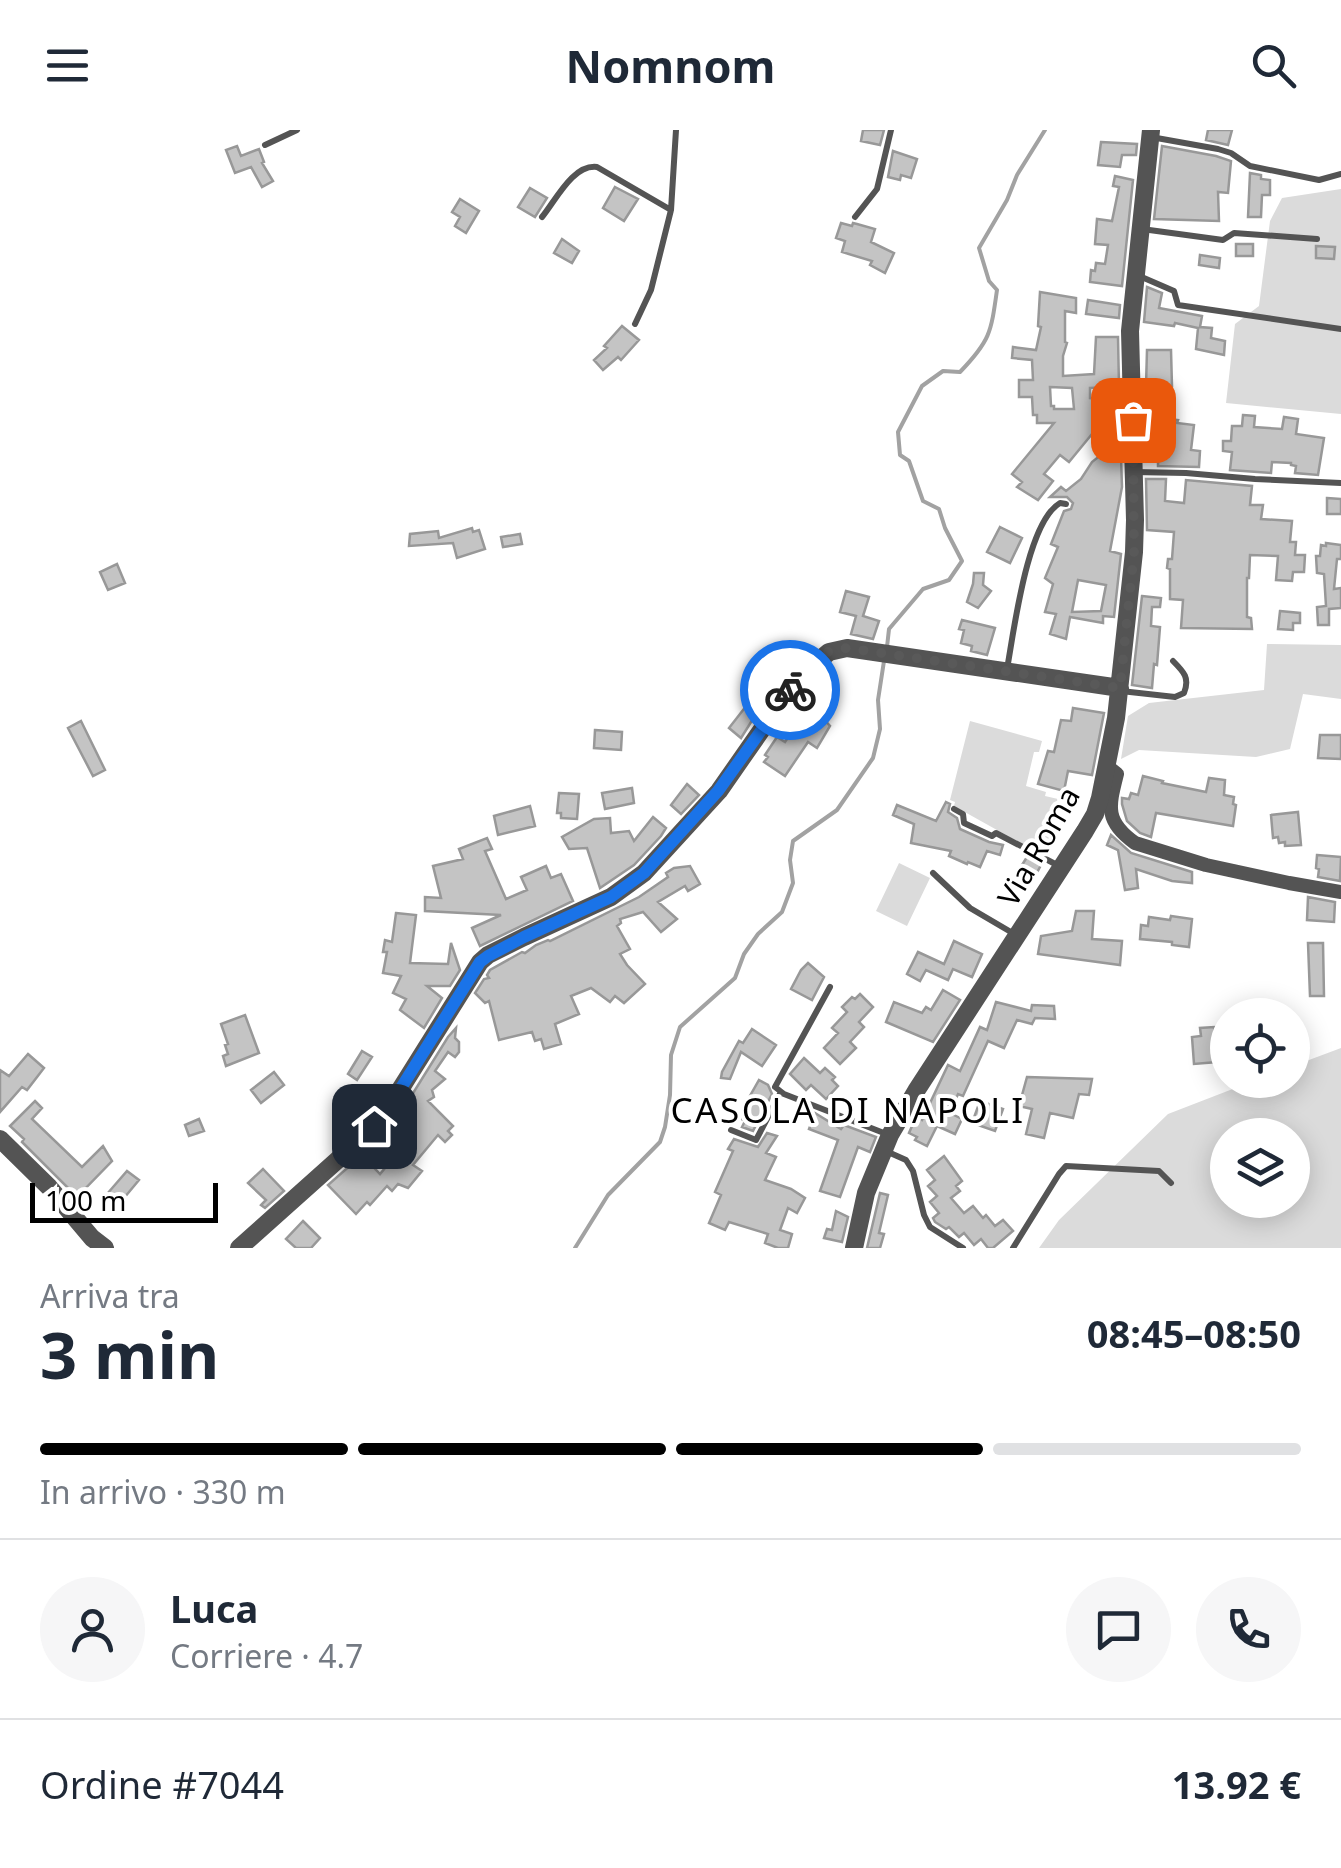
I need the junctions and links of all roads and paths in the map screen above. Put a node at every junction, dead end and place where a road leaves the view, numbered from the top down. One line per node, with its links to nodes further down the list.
1 (297, 130): 5 (lane)
2 (676, 130): 7 (lane)
3 (892, 130): 9 (lane)
4 (1151, 133): 6 (lane); 10 (street, Via Roma)
5 (264, 144)
6 (1341, 174)
7 (670, 210): 8 (lane); 13 (lane)
8 (542, 217)
9 (855, 218)
10 (1141, 229): 11 (lane); 12 (street, Via Roma)
11 (1316, 239)
12 (1136, 275): 14 (lane); 15 (street, Via Roma)
13 (635, 324)
14 (1341, 328)
15 (1134, 472): 16 (lane); 20 (street, Via Roma)
16 (1341, 483)
17 (1066, 504): 19 (lane)
18 (1173, 662): 20 (lane)
19 (1007, 671): 20 (street); 34 (street)
20 (1120, 689): 21 (street, Via Roma)
21 (1107, 766): 23 (street, Via Roma); 25 (street)
22 (954, 809): 23 (lane)
23 (1060, 866): 26 (street, Via Roma)
24 (932, 873): 26 (lane)
25 (1341, 892)
26 (1017, 936): 31 (street, Via Roma)
27 (830, 987): 28 (lane)
28 (782, 1092): 29 (lane); 31 (lane)
29 (731, 1130)
30 (0, 1139): 33 (street)
31 (886, 1143): 35 (street, Via Roma); 36 (lane)
32 (1171, 1184): 37 (lane)
33 (105, 1248)
34 (239, 1248)
35 (854, 1248)
36 (963, 1248)
37 (1013, 1248)

